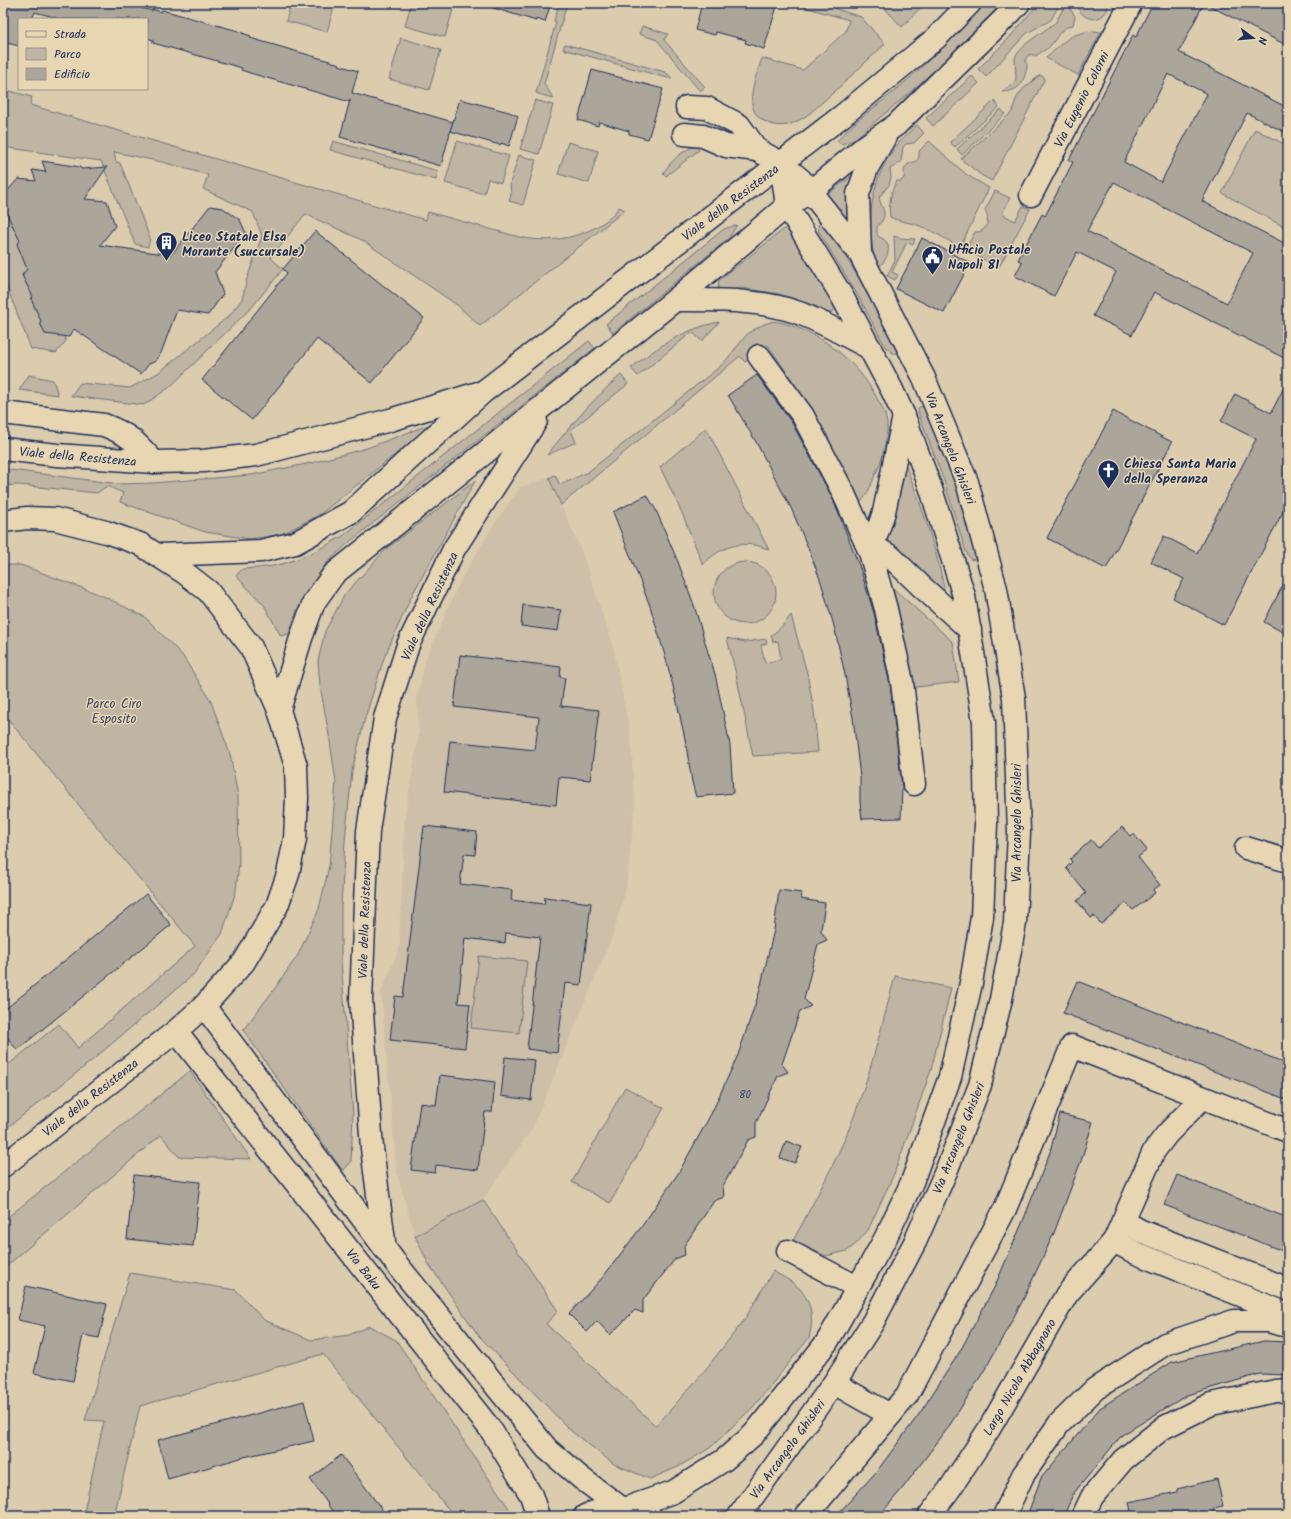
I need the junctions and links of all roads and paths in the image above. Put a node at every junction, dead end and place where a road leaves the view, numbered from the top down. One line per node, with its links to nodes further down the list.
1 (970, 3): 8 (street, Viale della Resistenza)
2 (1019, 3): 5 (street, Viale della Resistenza)
3 (1131, 3): 10 (street, Via Eugenio Colorni)
4 (687, 107): 7 (street)
5 (896, 125): 9 (street, Viale della Resistenza); 12 (street, Via Arcangelo Ghisleri)
6 (684, 134): 7 (street)
7 (757, 150): 8 (street)
8 (781, 163): 9 (street, Via Arcangelo Ghisleri); 11 (street, Via Arcangelo Ghisleri); 18 (street, Viale della Resistenza)
9 (811, 191): 11 (street, Viale della Resistenza); 12 (street, Via Arcangelo Ghisleri)
10 (1031, 195)
11 (787, 206): 13 (street, Viale della Resistenza); 14 (street, Via Arcangelo Ghisleri)
12 (860, 254): 16 (street, Via Arcangelo Ghisleri)
13 (675, 300): 14 (street); 19 (street, Viale della Resistenza)
14 (870, 348): 17 (street, Via Arcangelo Ghisleri)
15 (759, 356): 25 (street)
16 (924, 378): 17 (street); 27 (street, Via Arcangelo Ghisleri)
17 (892, 390): 21 (street, Via Arcangelo Ghisleri)
18 (483, 392): 23 (street, Viale della Resistenza); 26 (street, Viale della Resistenza)
19 (548, 403): 30 (street, Viale della Resistenza); 43 (street, Viale della Resistenza)
20 (3, 413): 23 (street, Viale della Resistenza)
21 (904, 416): 25 (street); 28 (street, Via Arcangelo Ghisleri)
22 (3, 449): 23 (street, Viale della Resistenza)
23 (154, 462)
24 (3, 521): 26 (street, Viale della Resistenza)
25 (868, 548): 29 (street); 31 (street)
26 (160, 555): 30 (street, Viale della Resistenza)
27 (996, 589): 28 (street); 37 (street, Via Arcangelo Ghisleri)
28 (964, 596): 29 (street, Via Arcangelo Ghisleri)
29 (970, 630): 36 (street, Via Arcangelo Ghisleri)
30 (279, 710): 34 (street, Viale della Resistenza)
31 (914, 784)
32 (1246, 848): 33 (street)
33 (1288, 861)
34 (204, 1006): 35 (street, Viale della Resistenza); 43 (street)
35 (176, 1031): 40 (street, Viale della Resistenza); 53 (street, Via Baku)
36 (950, 1077): 37 (street); 45 (street, Via Arcangelo Ghisleri)
37 (980, 1085): 49 (street, Via Arcangelo Ghisleri)
38 (1202, 1098): 39 (street); 41 (street, Largo Nicola Abbagnano); 51 (street)
39 (1288, 1131)
40 (3, 1166)
41 (1123, 1221): 42 (street, Largo Nicola Abbagnano); 46 (street)
42 (1114, 1241): 47 (street); 58 (street, Largo Nicola Abbagnano)
43 (385, 1249): 52 (street)
44 (788, 1251): 45 (street)
45 (857, 1287): 52 (street, Via Arcangelo Ghisleri)
46 (1288, 1288)
47 (1288, 1314)
48 (1288, 1326): 59 (street)
49 (834, 1383): 51 (street); 56 (street, Via Arcangelo Ghisleri)
50 (1288, 1390): 60 (street)
51 (890, 1415): 57 (street)
52 (624, 1508): 54 (street); 55 (street)
53 (538, 1516)
54 (585, 1516)
55 (650, 1516)
56 (739, 1516)
57 (806, 1516)
58 (929, 1516)
59 (1004, 1516)
60 (1083, 1516)

